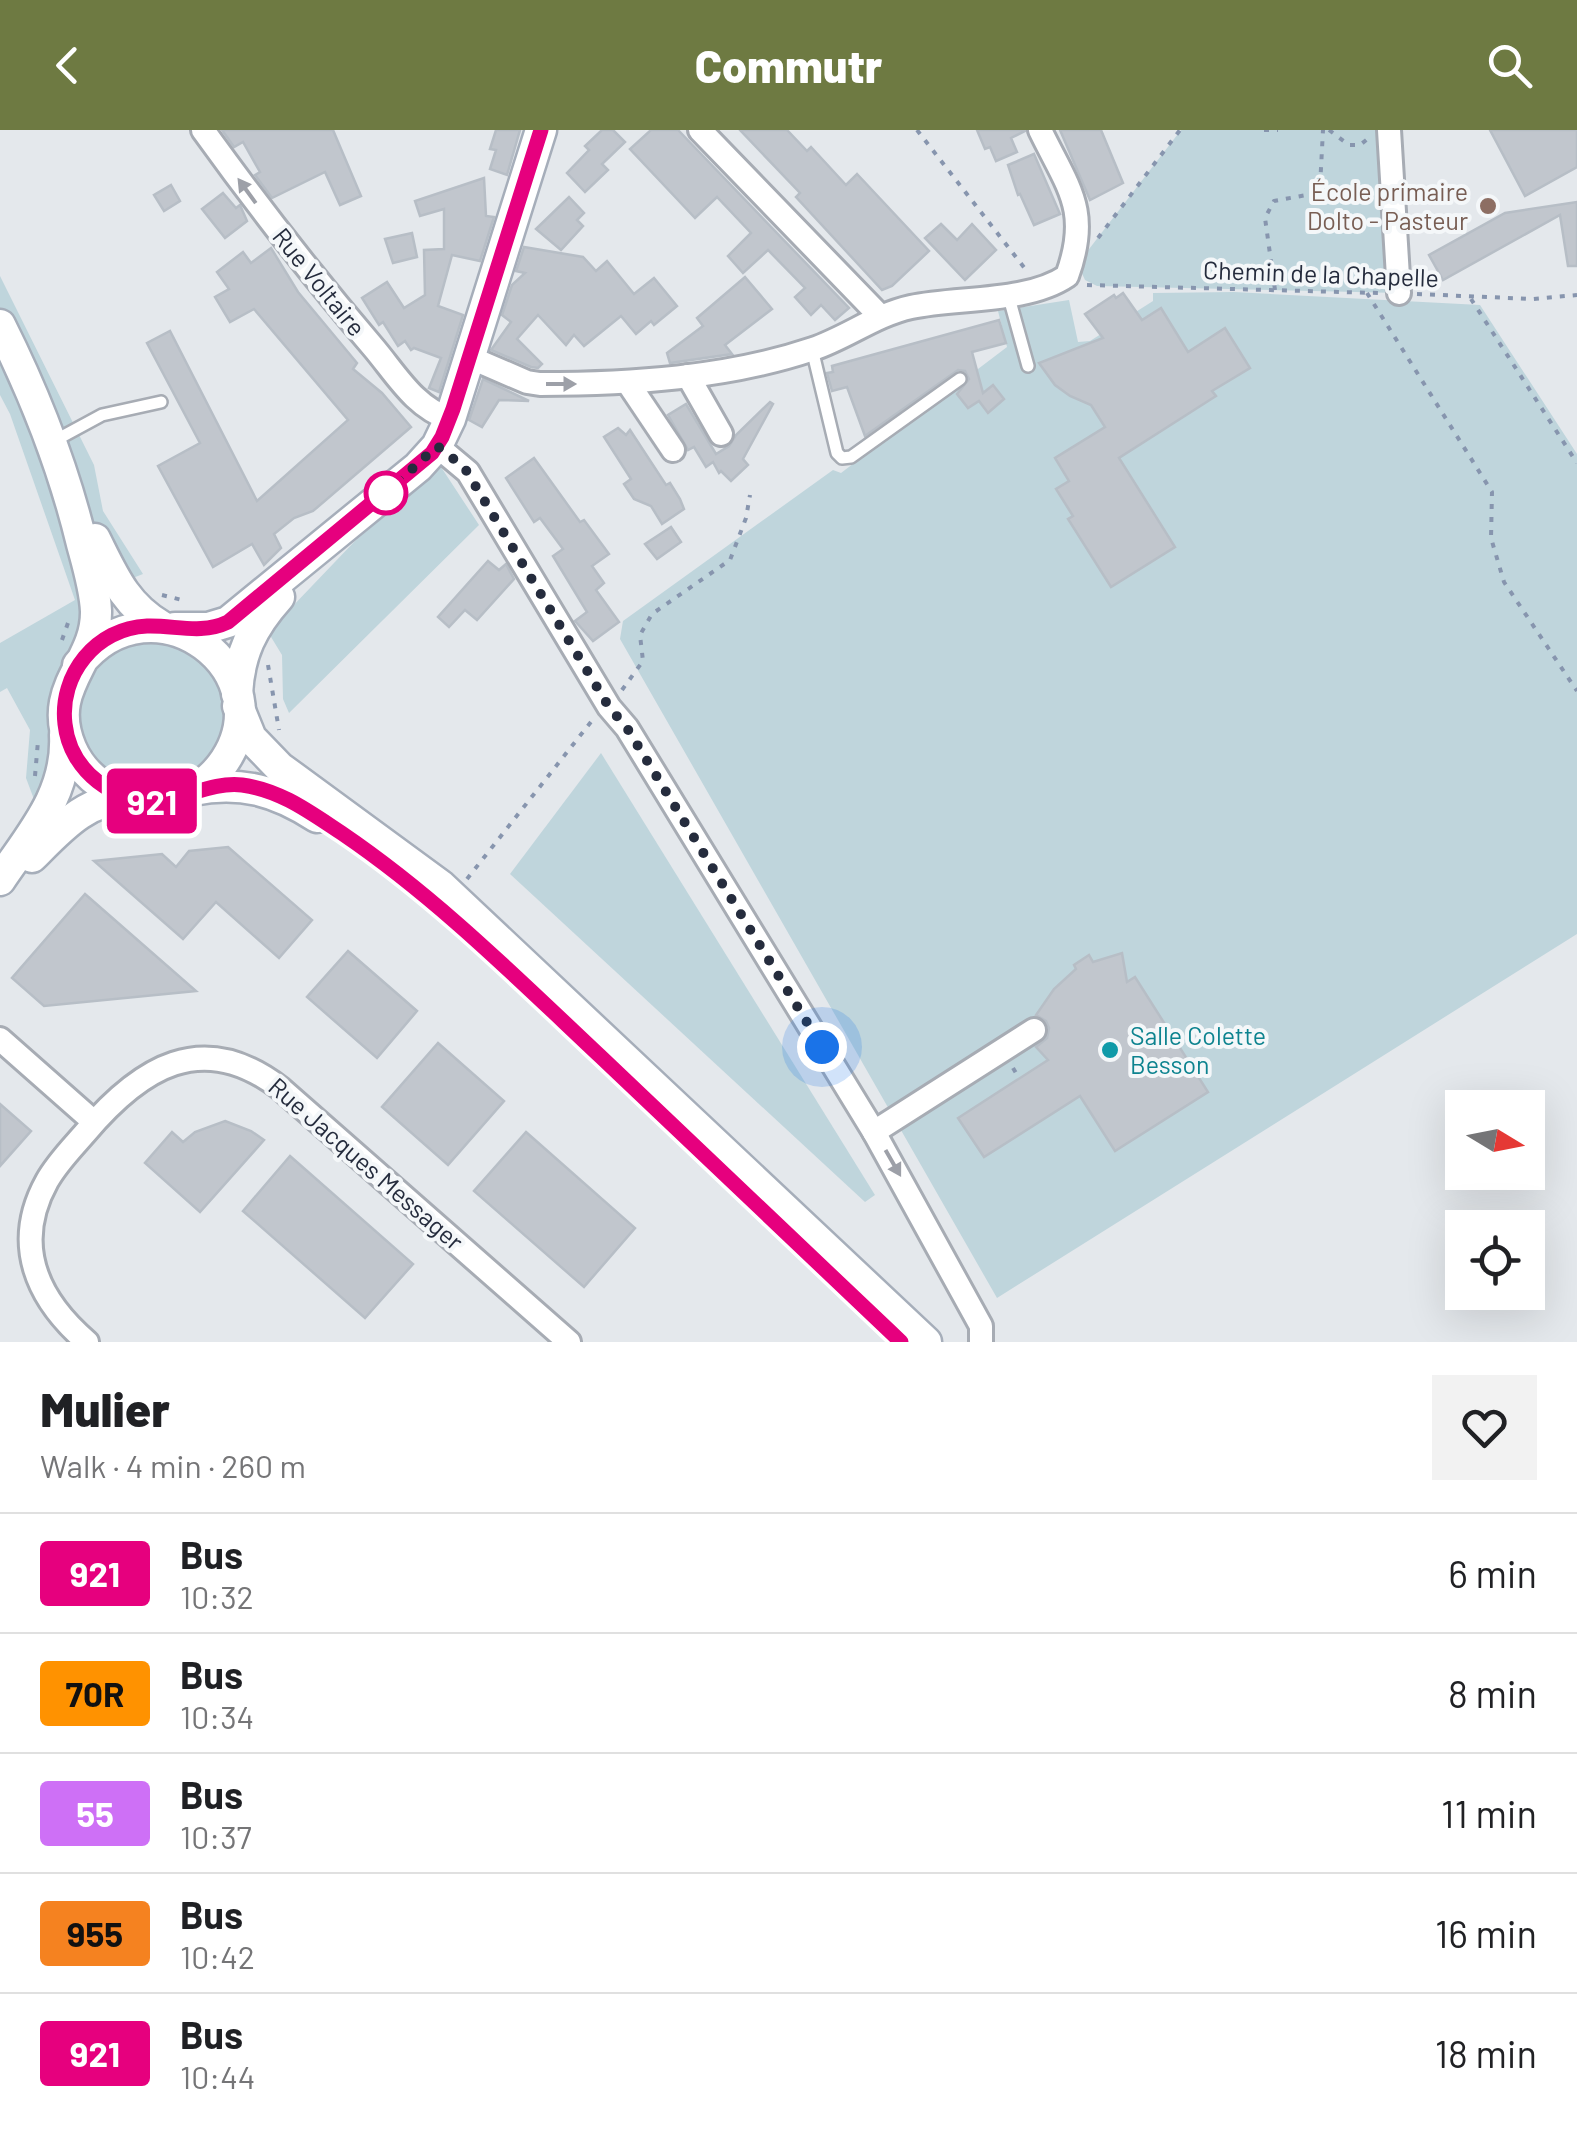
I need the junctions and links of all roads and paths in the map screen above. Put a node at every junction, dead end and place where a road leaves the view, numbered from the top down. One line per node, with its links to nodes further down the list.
1 (203, 130): 29 (street, Rue Voltaire, one-way to 1)
2 (541, 130): 23 (main road)
3 (700, 130): 20 (street)
4 (917, 130): 13 (path)
5 (1040, 130): 12 (street)
6 (1180, 130): 12 (path)
7 (1264, 130): 8 (path)
8 (1278, 130)
9 (1326, 130): 10 (path); 14 (path)
10 (1377, 130)
11 (1389, 130): 17 (street)
12 (1070, 266): 13 (street); 14 (path, Chemin de la Chapelle)
13 (1042, 290): 16 (street)
14 (1275, 290): 15 (path, Chemin de la Chapelle)
15 (1367, 293): 17 (path, Chemin de la Chapelle); 39 (path)
16 (1008, 294): 20 (street); 24 (lane)
17 (1399, 294): 19 (path, Chemin de la Chapelle)
18 (1577, 295): 19 (path, Chemin de la Chapelle)
19 (1470, 296): 33 (path)
20 (878, 316): 22 (street)
21 (0, 325): 31 (main road)
22 (812, 349): 25 (street); 26 (lane)
23 (469, 357): 27 (street, one-way to 27); 29 (main road)
24 (1028, 366)
25 (688, 376): 27 (street); 30 (street)
26 (960, 379)
27 (628, 383): 32 (street)
28 (161, 402): 31 (lane)
29 (443, 432): 35 (main road); 50 (street, Rue Voltaire)
30 (721, 434)
31 (51, 443): 34 (main road)
32 (672, 450)
33 (1577, 463)
34 (71, 496): 37 (main road); 38 (main road)
35 (346, 526): 37 (main road); 40 (main road)
36 (73, 614): 38 (path)
37 (166, 627): 38 (main road); 40 (main road)
38 (70, 654): 41 (main road)
39 (1577, 691)
40 (238, 702): 42 (main road); 54 (main road)
41 (52, 729): 43 (main road); 43 (path); 44 (main road)
42 (192, 790): 44 (main road); 53 (main road)
43 (54, 797): 45 (main road)
44 (131, 798): 46 (main road)
45 (0, 880)
46 (0, 893)
47 (1034, 1030): 50 (street)
48 (0, 1039): 49 (street)
49 (94, 1122): 51 (street, Rue Jacques Messager); 52 (street, Rue Jacques Messager)
50 (874, 1132): 55 (street, Rue Voltaire, one-way to 55)
51 (87, 1342)
52 (569, 1342)
53 (901, 1342)
54 (926, 1342)
55 (981, 1342)

